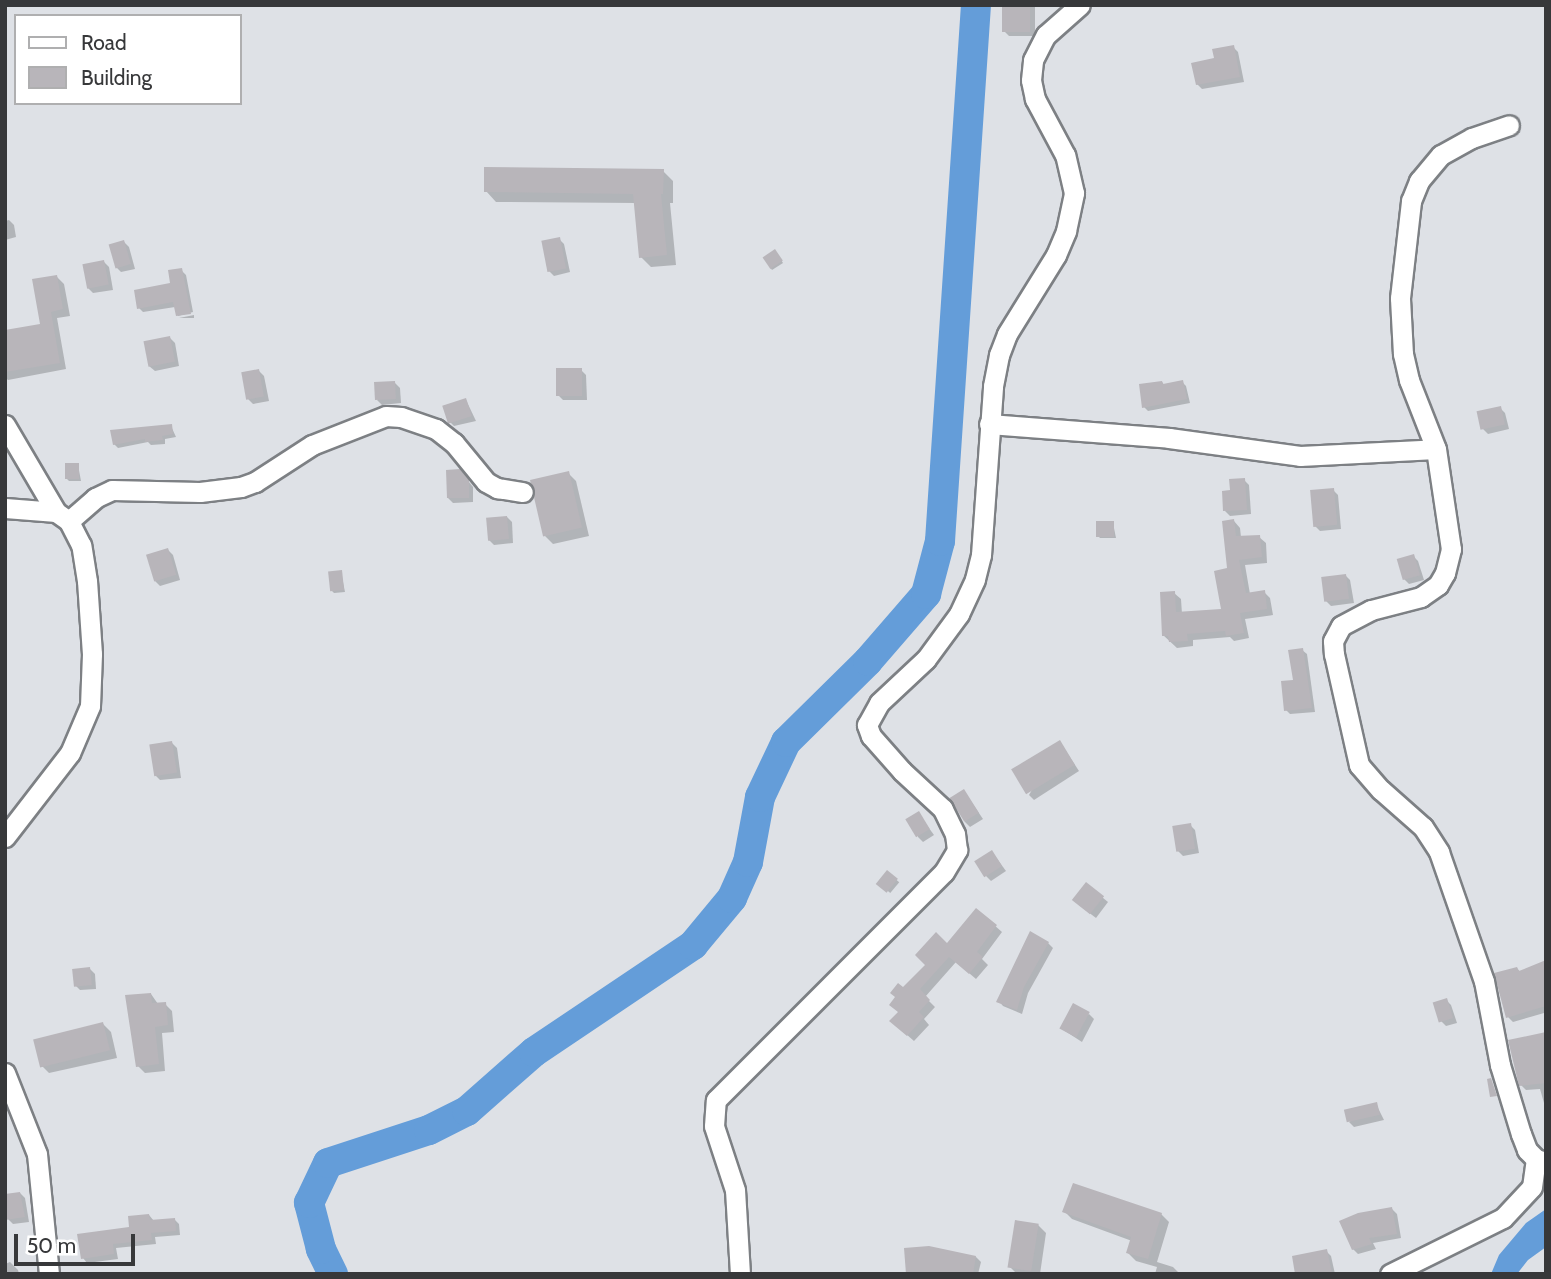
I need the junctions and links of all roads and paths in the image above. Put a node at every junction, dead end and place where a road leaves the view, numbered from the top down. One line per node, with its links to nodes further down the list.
1 (1080, 5): 3 (street)
2 (1509, 125): 5 (street)
3 (989, 424): 5 (street); 13 (street)
4 (5, 425): 8 (street)
5 (1436, 449): 11 (street)
6 (523, 492): 8 (street)
7 (5, 508): 8 (street)
8 (63, 516): 9 (street)
9 (5, 837)
10 (5, 1073): 12 (street)
11 (1541, 1160): 14 (street)
12 (49, 1274)
13 (740, 1274)
14 (1390, 1274)

